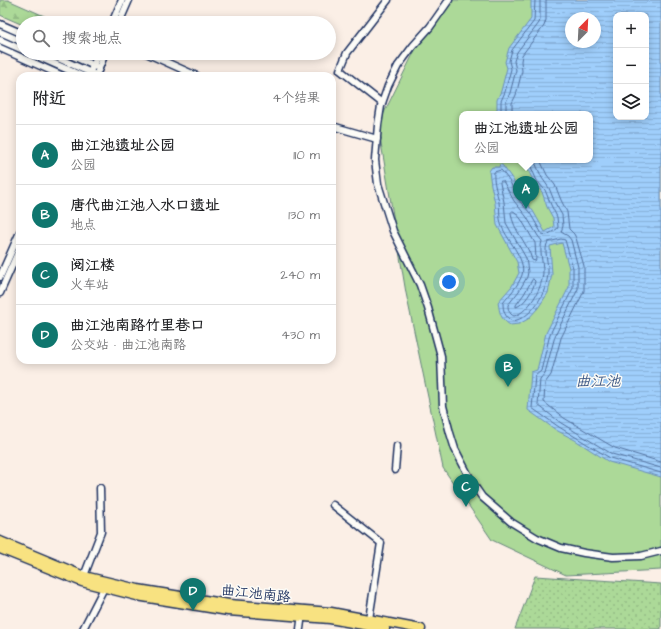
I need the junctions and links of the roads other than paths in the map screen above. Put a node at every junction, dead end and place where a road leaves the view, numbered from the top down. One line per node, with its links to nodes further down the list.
1 (122, 0): 5 (street)
2 (129, 0): 6 (street)
3 (388, 0): 28 (street)
4 (449, 0): 28 (street)
5 (115, 16)
6 (122, 16)
7 (0, 24): 8 (street)
8 (16, 31)
9 (0, 32): 10 (street)
10 (16, 39)
11 (0, 40): 12 (street)
12 (16, 47)
13 (0, 48): 14 (street)
14 (16, 55)
15 (27, 60): 23 (street)
16 (46, 60): 24 (street)
17 (62, 60): 25 (street)
18 (81, 60): 22 (street)
19 (98, 60): 22 (street)
20 (100, 60): 22 (street)
21 (162, 60): 27 (street)
22 (96, 67): 26 (street)
23 (54, 72)
24 (73, 72)
25 (87, 72)
26 (94, 72)
27 (188, 72)
28 (382, 103): 30 (street)
29 (336, 127): 30 (street)
30 (377, 139): 41 (street)
31 (16, 241): 33 (street)
32 (16, 257): 34 (street)
33 (0, 277)
34 (0, 293)
35 (397, 446): 36 (street)
36 (395, 470)
37 (100, 488): 42 (street)
38 (333, 505): 45 (street)
39 (0, 541): 42 (main road, 曲江池南路)
40 (0, 549): 43 (main road, 曲江池南路)
41 (661, 551)
42 (84, 576): 44 (main road, 曲江池南路)
43 (104, 588): 44 (main road, 曲江池南路); 46 (street)
44 (302, 614): 45 (main road, 曲江池南路); 47 (street); 48 (main road, 曲江池南路)
45 (369, 619): 49 (main road, 曲江池南路)
46 (83, 629)
47 (300, 629)
48 (385, 629)
49 (421, 629)

